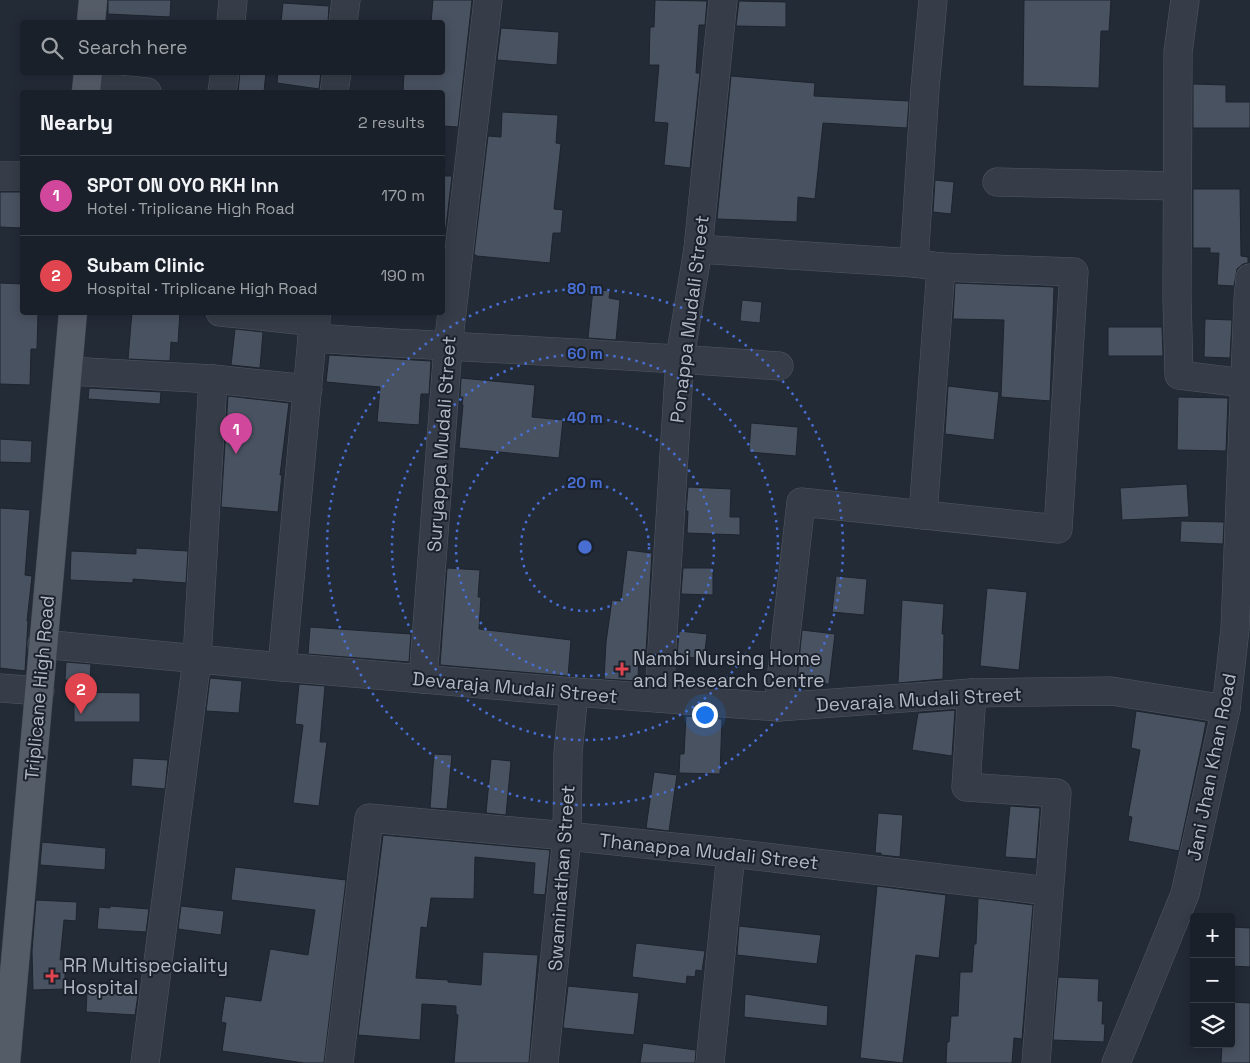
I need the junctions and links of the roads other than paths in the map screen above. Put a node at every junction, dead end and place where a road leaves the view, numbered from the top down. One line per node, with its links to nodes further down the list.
1 (93, 0): 8 (main road)
2 (233, 0): 9 (street)
3 (346, 0): 10 (street)
4 (488, 0): 28 (street, Suryappa Mudali Street)
5 (723, 0): 21 (street, Ponappa Mudali Street)
6 (933, 0): 22 (street)
7 (1185, 0): 20 (street)
8 (91, 20)
9 (230, 20)
10 (343, 20)
11 (225, 75): 15 (street)
12 (337, 75): 16 (street)
13 (87, 84): 14 (street)
14 (131, 90)
15 (222, 90)
16 (334, 90)
17 (0, 176): 18 (street)
18 (20, 176)
19 (997, 182): 20 (street)
20 (1177, 186): 33 (street)
21 (698, 249): 22 (street); 29 (street, Ponappa Mudali Street)
22 (914, 263): 23 (street)
23 (941, 267): 35 (street); 35 (street)
24 (1250, 278): 33 (street, Jani Jhan Khan Road)
25 (73, 315): 31 (main road, Triplicane High Road)
26 (244, 315): 27 (street)
27 (315, 324): 28 (street); 34 (street)
28 (448, 347): 29 (street); 40 (street, Suryappa Mudali Street)
29 (680, 358): 30 (street); 45 (street, Ponappa Mudali Street)
30 (779, 366)
31 (68, 371): 32 (street); 37 (main road, Triplicane High Road)
32 (213, 379): 34 (street); 38 (street)
33 (1244, 383): 36 (street, Jani Jhan Khan Road)
34 (308, 389): 39 (street)
35 (923, 515): 46 (street)
36 (1242, 630): 47 (street, Jani Jhan Khan Road)
37 (42, 644): 38 (street, Devaraja Mudali Street); 42 (main road, Triplicane High Road)
38 (197, 660): 39 (street, Devaraja Mudali Street); 52 (street)
39 (282, 667): 40 (street, Devaraja Mudali Street)
40 (423, 679): 43 (street, Devaraja Mudali Street)
41 (0, 688): 42 (street)
42 (40, 691): 51 (main road, Triplicane High Road)
43 (574, 692): 45 (street, Devaraja Mudali Street); 48 (street, Swaminathan Street)
44 (972, 693): 46 (street, Devaraja Mudali Street); 47 (street, Devaraja Mudali Street); 50 (street)
45 (658, 698): 46 (street, Devaraja Mudali Street)
46 (778, 708)
47 (1226, 709): 57 (street, Jani Jhan Khan Road)
48 (567, 836): 49 (street, Thanappa Mudali Street); 53 (street, Thanappa Mudali Street); 54 (street, Swaminathan Street)
49 (732, 853): 50 (street, Thanappa Mudali Street); 55 (street)
50 (1048, 891): 56 (street)
51 (6, 1063)
52 (145, 1063)
53 (339, 1063)
54 (544, 1063)
55 (710, 1063)
56 (1036, 1063)
57 (1116, 1063)

